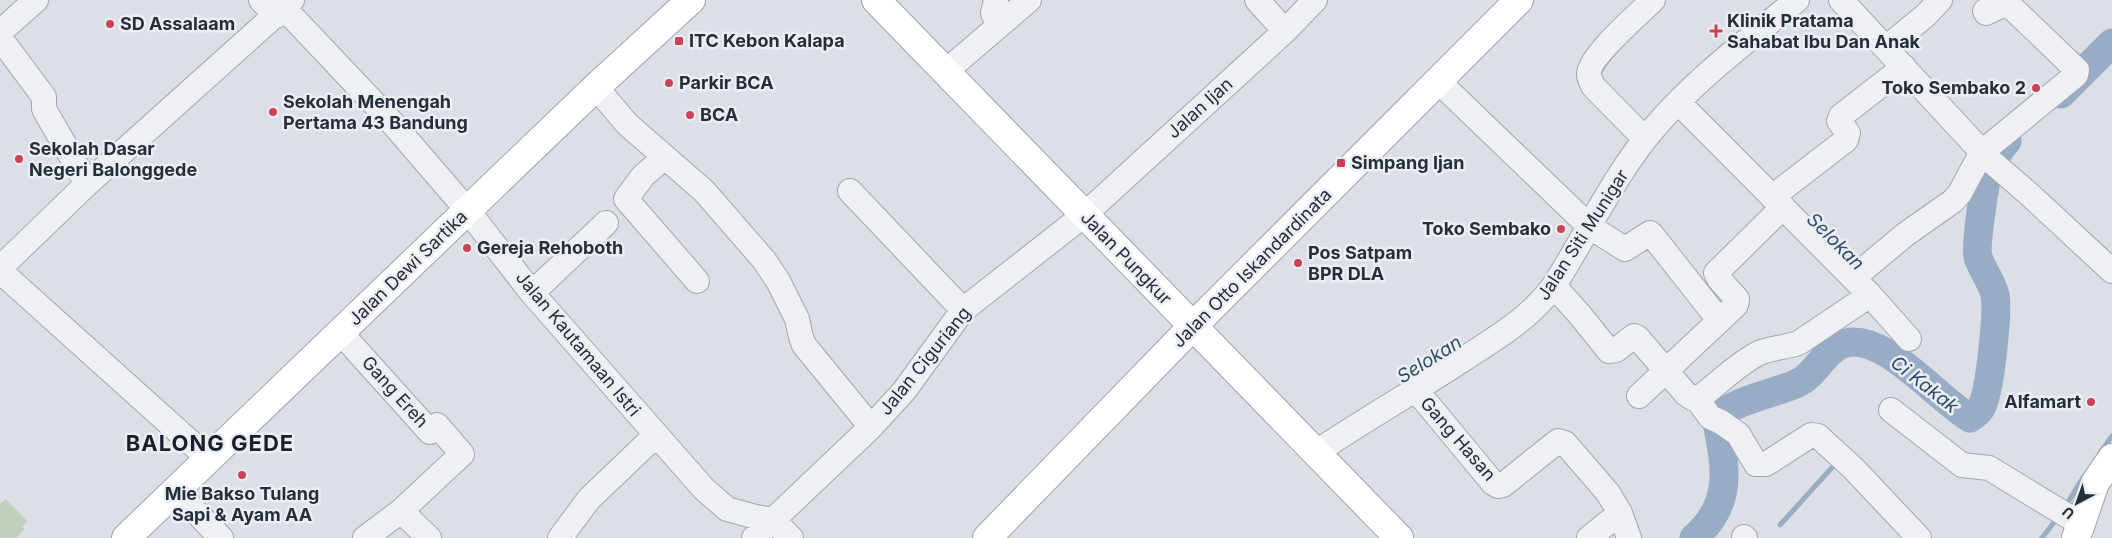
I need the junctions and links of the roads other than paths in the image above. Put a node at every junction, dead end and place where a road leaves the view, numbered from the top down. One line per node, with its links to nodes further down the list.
1 (36, 0): 17 (street)
2 (691, 0): 24 (main road, Jalan Dewi Sartika)
3 (876, 0): 22 (main road, Jalan Pungkur)
4 (996, 0): 16 (street)
5 (1030, 0): 16 (street)
6 (1257, 0): 18 (street)
7 (1315, 0): 18 (street, Jalan Ijan)
8 (1519, 0): 23 (main road, Jalan Otto Iskandardinata)
9 (1653, 0): 26 (street)
10 (1841, 0): 20 (street)
11 (1940, 0): 20 (street)
12 (2008, 1): 15 (street); 28 (street)
13 (1791, 2): 25 (street, Jalan Siti Munigar)
14 (278, 6): 29 (street); 32 (street, Jalan Kautamaan Istri)
15 (1985, 11)
16 (998, 26): 22 (street)
17 (0, 32)
18 (1285, 32): 33 (street, Jalan Ijan)
19 (0, 38): 29 (street)
20 (1886, 48): 21 (street)
21 (1904, 68): 28 (street); 31 (street)
22 (945, 72): 33 (main road, Jalan Pungkur)
23 (1438, 80): 35 (street); 45 (main road, Jalan Otto Iskandardinata)
24 (596, 87): 27 (street); 32 (main road, Jalan Dewi Sartika)
25 (1678, 102): 26 (street, Jalan Siti Munigar); 31 (street)
26 (1645, 139): 35 (street, Jalan Siti Munigar)
27 (665, 157): 39 (street); 53 (street)
28 (1988, 158): 37 (street); 38 (street)
29 (87, 184): 36 (street)
30 (850, 191): 43 (street)
31 (1778, 205): 38 (street); 44 (street)
32 (468, 210): 41 (street, Jalan Kautamaan Istri); 46 (main road, Jalan Dewi Sartika)
33 (1084, 215): 43 (street, Jalan Ciguriang); 45 (main road, Jalan Pungkur)
34 (606, 223): 41 (street)
35 (1590, 227): 40 (street, Jalan Siti Munigar); 44 (street)
36 (0, 269): 57 (street)
37 (2112, 271)
38 (1853, 278): 42 (street)
39 (697, 281)
40 (1552, 288): 48 (street); 49 (street, Jalan Siti Munigar)
41 (532, 293): 54 (street, Jalan Kautamaan Istri)
42 (1870, 295): 47 (street); 51 (street)
43 (963, 310): 53 (street, Jalan Ciguriang)
44 (1720, 320): 48 (street)
45 (1193, 326): 55 (main road, Jalan Pungkur); 73 (main road, Jalan Otto Iskandardinata)
46 (341, 332): 57 (main road, Jalan Dewi Sartika); 61 (street, Gang Ereh)
47 (1909, 339)
48 (1666, 370): 50 (street); 51 (street)
49 (1415, 391): 55 (street, Jalan Siti Munigar); 62 (street, Gang Hasan)
50 (1639, 396)
51 (1703, 408): 77 (street)
52 (1891, 410): 64 (street)
53 (871, 427): 63 (street, Jalan Ciguriang)
54 (656, 435): 60 (street, Jalan Kautamaan Istri); 69 (street)
55 (1315, 452): 74 (main road, Jalan Pungkur)
56 (2112, 458): 58 (main road)
57 (209, 459): 59 (main road, Jalan Dewi Sartika)
58 (2104, 486): 64 (main road)
59 (176, 491): 65 (main road, Jalan Dewi Sartika); 66 (street)
60 (727, 509): 63 (street, Jalan Kautamaan Istri); 70 (street)
61 (401, 511): 67 (street, Gang Ereh); 68 (street)
62 (1617, 516): 75 (street); 76 (street)
63 (773, 520): 71 (street, Jalan Ciguriang); 72 (street)
64 (2077, 534)
65 (126, 538)
66 (221, 538)
67 (365, 538)
68 (429, 538)
69 (560, 538)
70 (746, 538)
71 (754, 538)
72 (791, 538)
73 (987, 538)
74 (1399, 538)
75 (1589, 538)
76 (1629, 538)
77 (1919, 538)

